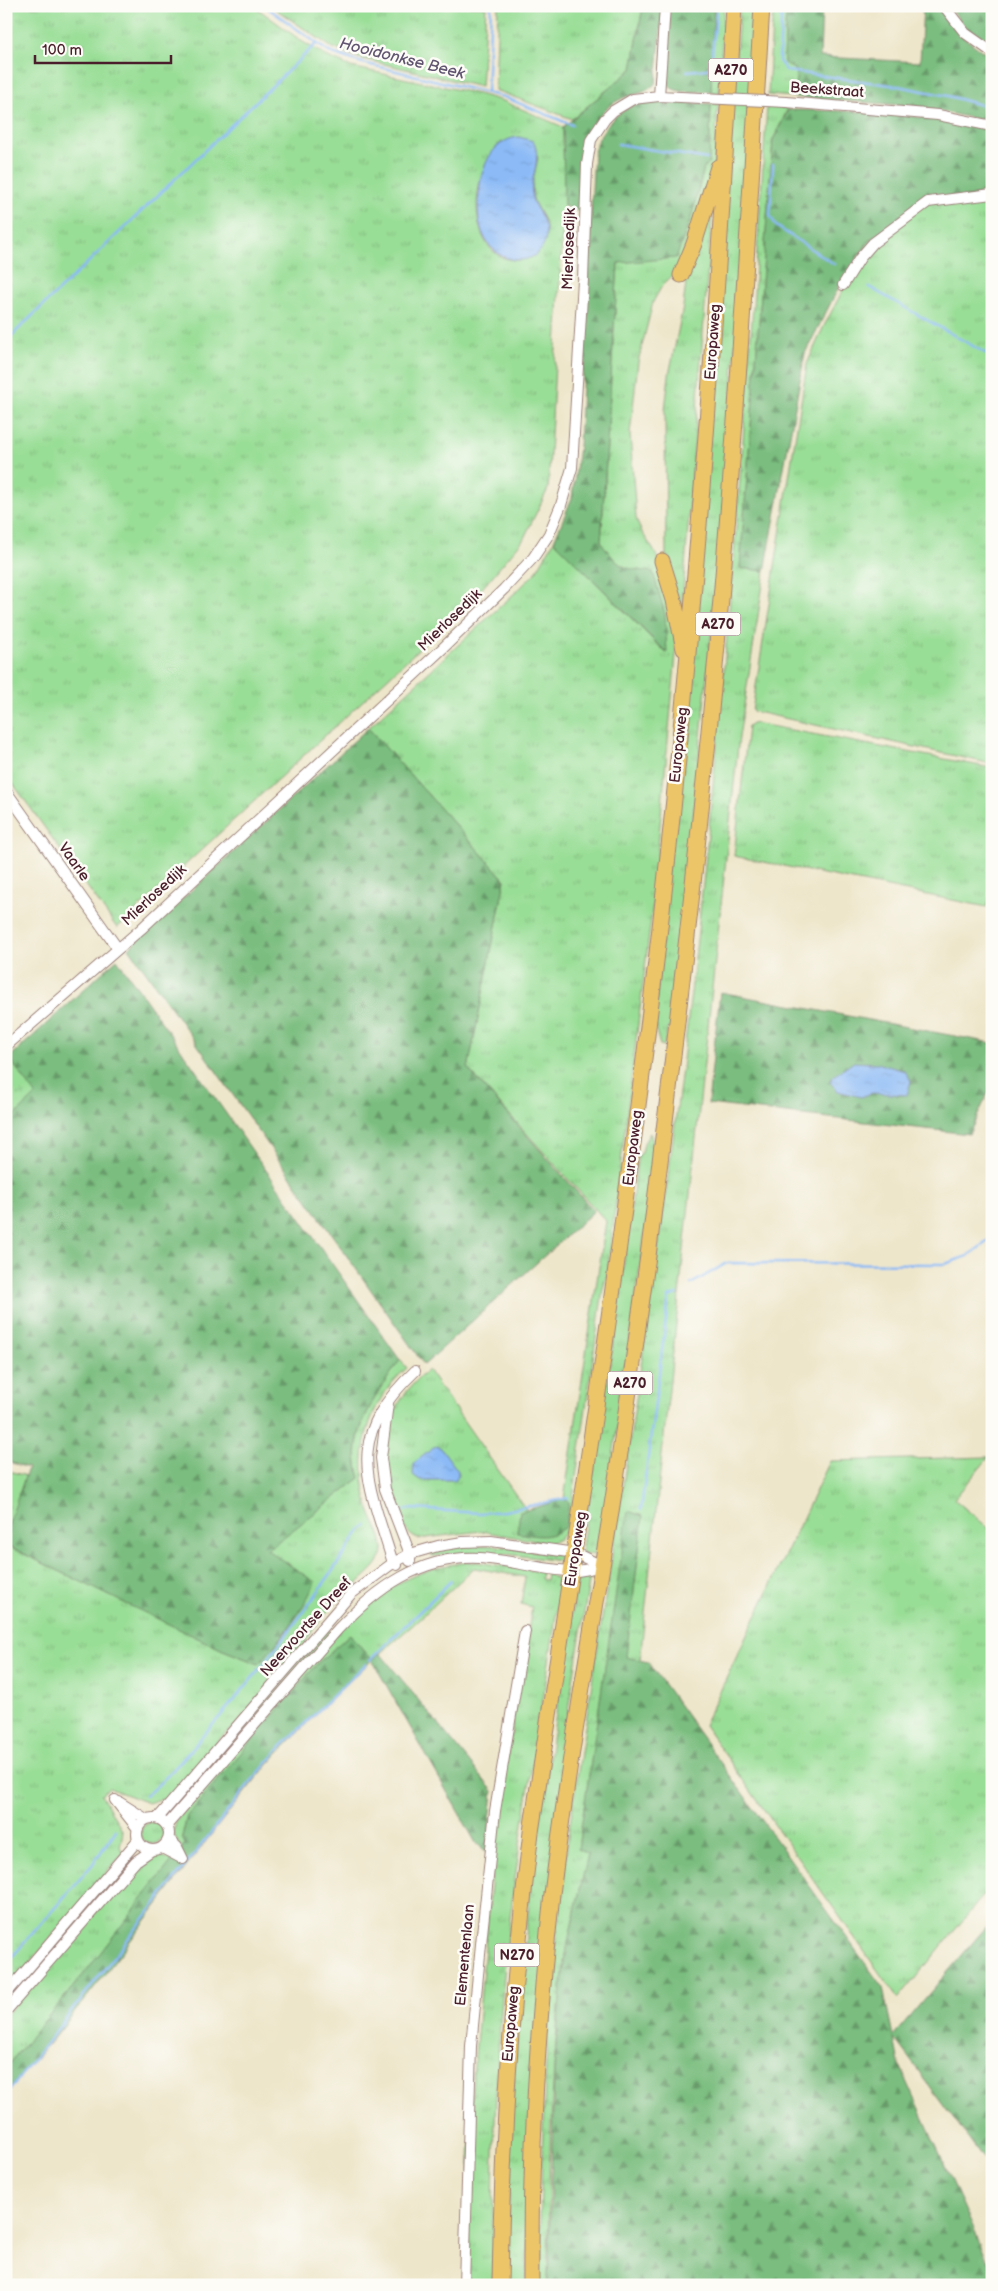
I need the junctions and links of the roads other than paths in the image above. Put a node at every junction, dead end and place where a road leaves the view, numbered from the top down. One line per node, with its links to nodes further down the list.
1 (665, 6): 6 (street)
2 (734, 6): 8 (highway, Europaweg / A270)
3 (762, 6): 22 (highway, Europaweg / A270)
4 (944, 6): 5 (street)
5 (992, 52)
6 (658, 96): 7 (street, Beekstraat, bridge); 15 (street, Mierlosedijk)
7 (992, 126)
8 (727, 134): 10 (highway, A270); 13 (highway, Europaweg / A270)
9 (992, 194): 11 (street)
10 (681, 275)
11 (843, 285)
12 (662, 561): 13 (highway, A270)
13 (687, 663): 19 (highway, Europaweg / A270)
14 (6, 792): 15 (street, Vaarle)
15 (118, 949): 16 (street, Mierlosedijk)
16 (6, 1046)
17 (415, 1371): 18 (street)
18 (389, 1400): 20 (street); 21 (street)
19 (575, 1553): 20 (street, Neervoortse Dreef); 22 (street, Neervoortse Dreef); 23 (highway, Europaweg / N270)
20 (410, 1554): 21 (street, Neervoortse Dreef); 24 (street)
21 (393, 1563): 24 (street); 26 (street, Neervoortse Dreef)
22 (602, 1566): 23 (street, Neervoortse Dreef); 37 (highway, Europaweg / N270)
23 (573, 1571): 24 (street, Neervoortse Dreef); 36 (highway, Europaweg / N270)
24 (409, 1572): 28 (street, Neervoortse Dreef)
25 (525, 1631): 35 (street, Elementenlaan)
26 (158, 1818): 27 (street); 28 (street)
27 (146, 1819): 29 (street); 29 (street)
28 (167, 1825): 30 (street)
29 (138, 1829): 31 (street)
30 (169, 1839): 32 (street); 32 (street)
31 (138, 1840): 32 (street); 33 (street)
32 (157, 1849): 34 (street)
33 (6, 1994)
34 (6, 2012)
35 (464, 2285)
36 (500, 2285)
37 (531, 2285)

